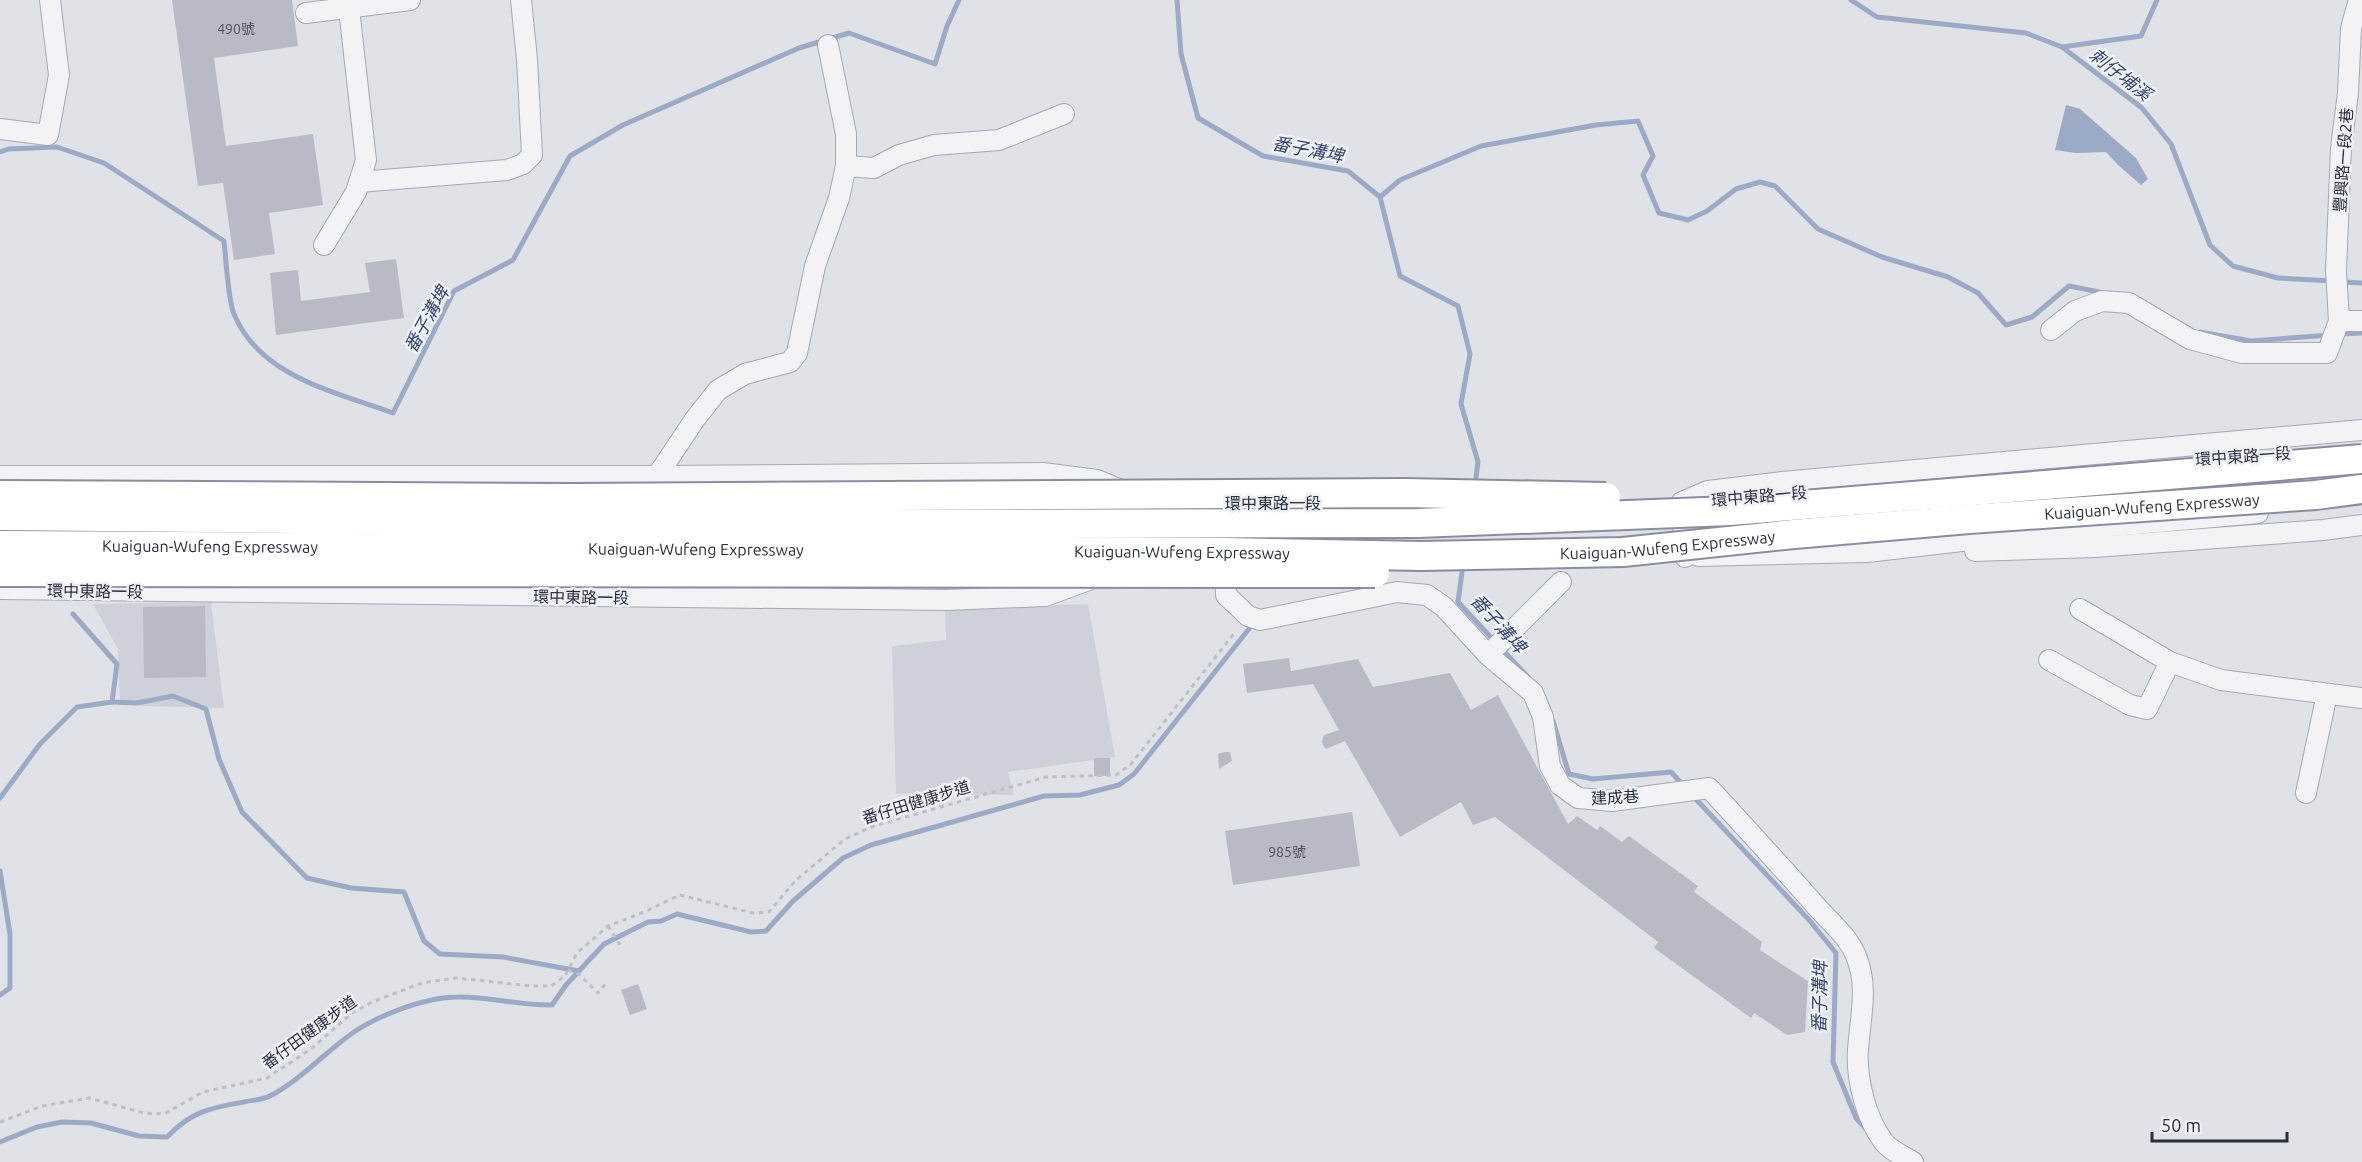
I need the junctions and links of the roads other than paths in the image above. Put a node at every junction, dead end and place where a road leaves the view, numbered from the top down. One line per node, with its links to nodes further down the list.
1 (50, 0): 9 (street)
2 (410, 0): 5 (street)
3 (521, 0): 11 (street)
4 (2359, 0): 13 (street, 豐興路一段2巷)
5 (349, 4): 6 (street); 11 (street)
6 (306, 13)
7 (828, 45): 10 (street)
8 (1064, 114): 10 (street)
9 (0, 129)
10 (846, 166): 20 (street)
11 (359, 182): 12 (street)
12 (324, 245)
13 (2339, 321): 14 (street); 15 (street)
14 (2362, 321)
15 (2051, 330)
16 (2362, 430): 23 (street)
17 (2362, 447): 23 (street, 環中東路一段)
18 (2362, 459): 27 (highway, Kuaiguan-Wufeng Expressway, bridge)
19 (0, 476): 20 (street, 環中東路一段)
20 (657, 476): 24 (street, 環中東路一段)
21 (2362, 489): 31 (highway, Kuaiguan-Wufeng Expressway, bridge)
22 (0, 495): 27 (highway, bridge)
23 (1682, 502): 24 (street, 環中東路一段); 34 (street)
24 (1154, 503): 26 (street, 環中東路一段)
25 (2362, 503): 32 (street, 環中東路一段)
26 (0, 507)
27 (1730, 511): 28 (highway, Kuaiguan-Wufeng Expressway, bridge)
28 (0, 516)
29 (2362, 525): 32 (street)
30 (0, 545): 31 (highway, Kuaiguan-Wufeng Expressway, bridge)
31 (1623, 552): 37 (highway, bridge)
32 (1867, 552): 34 (street, 環中東路一段)
33 (0, 554): 35 (street, 環中東路一段)
34 (1685, 557): 36 (street, 環中東路一段)
35 (1157, 561): 36 (street, 環中東路一段); 39 (street, 環中東路一段)
36 (1225, 565): 41 (street, 建成巷)
37 (0, 572)
38 (1562, 582): 41 (street)
39 (0, 589)
40 (2080, 609): 43 (street)
41 (1488, 655): 47 (street, 建成巷)
42 (2049, 660): 43 (street)
43 (2170, 662): 44 (street)
44 (2327, 694): 45 (street); 46 (street)
45 (2362, 698)
46 (2306, 793)
47 (1912, 1162)

